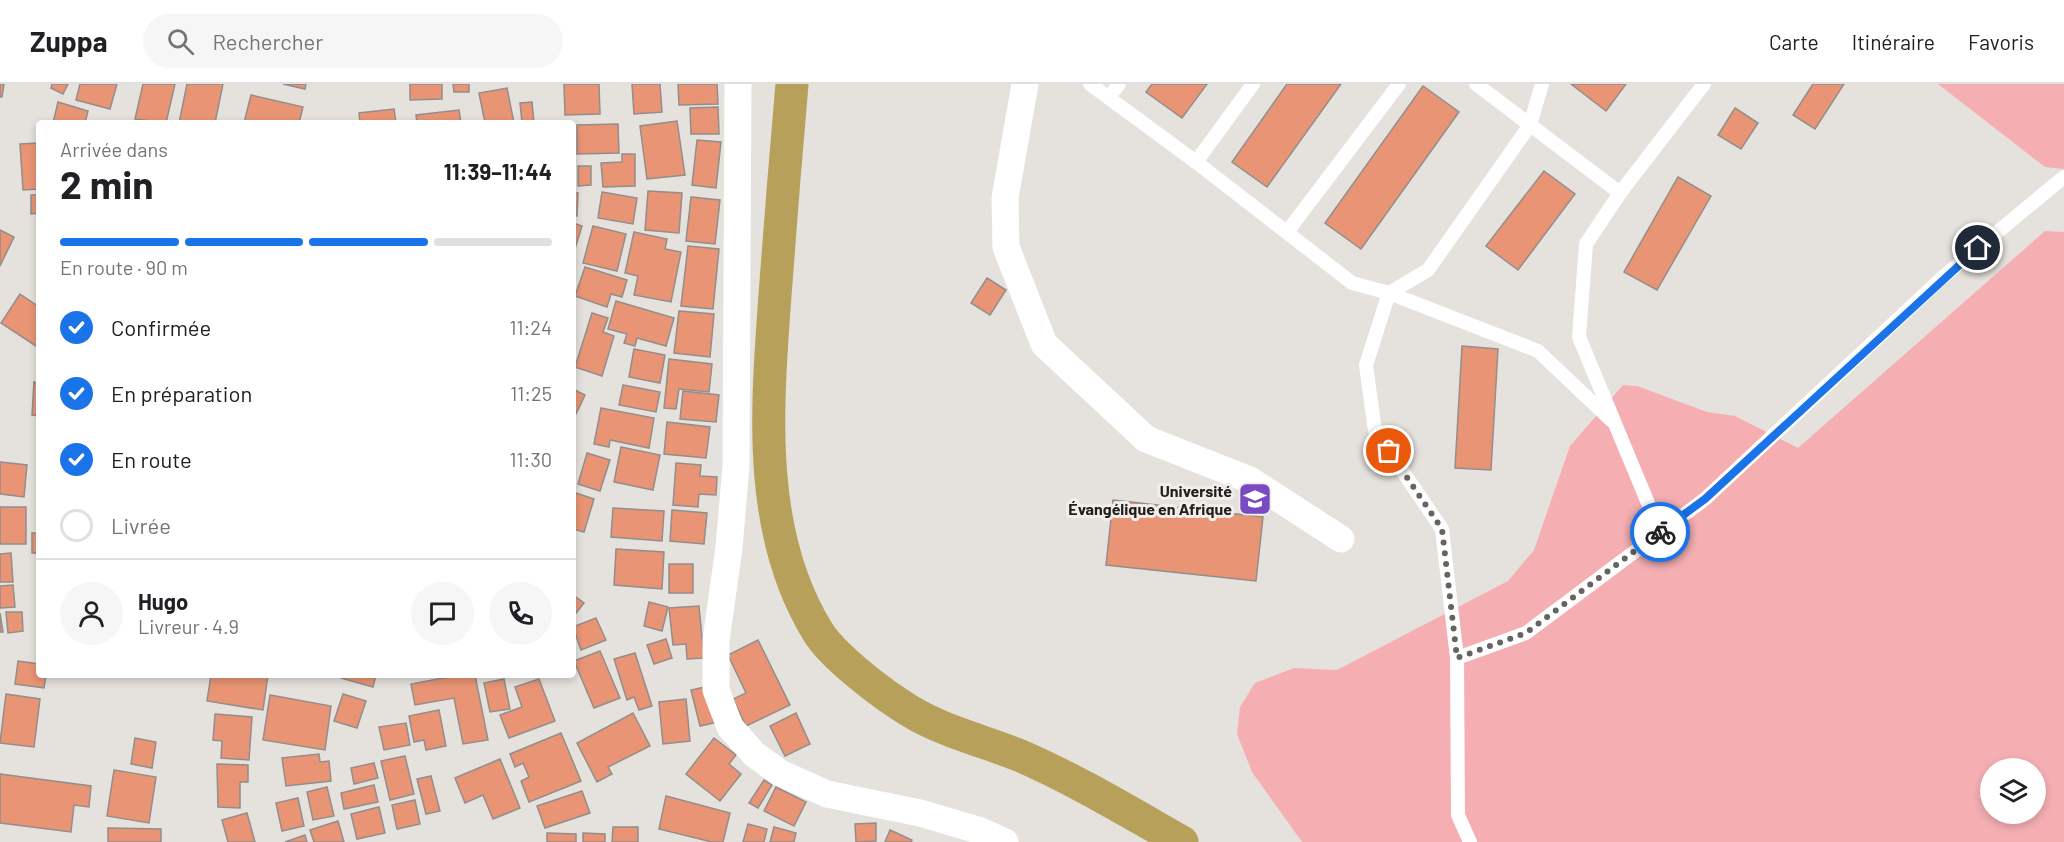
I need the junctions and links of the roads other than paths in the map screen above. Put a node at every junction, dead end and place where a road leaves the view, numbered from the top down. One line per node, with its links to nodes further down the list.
1 (738, 84): 22 (street)
2 (792, 84): 23 (highway)
3 (1025, 84): 20 (street)
4 (1090, 84): 11 (lane)
5 (1119, 84): 11 (lane)
6 (1253, 84): 13 (lane)
7 (1399, 84): 16 (lane)
8 (1476, 84): 12 (lane)
9 (1542, 84): 12 (lane)
10 (1704, 84): 15 (lane)
11 (1108, 97): 13 (lane)
12 (1530, 125): 15 (lane); 17 (lane)
13 (1196, 162): 16 (lane)
14 (2064, 177): 19 (lane)
15 (1620, 193): 18 (lane)
16 (1287, 231): 17 (lane)
17 (1389, 293): 18 (lane); 21 (lane)
18 (1612, 421): 19 (lane)
19 (1660, 532): 21 (lane)
20 (1341, 539)
21 (1457, 658): 24 (lane)
22 (1005, 842)
23 (1182, 842)
24 (1470, 842)

